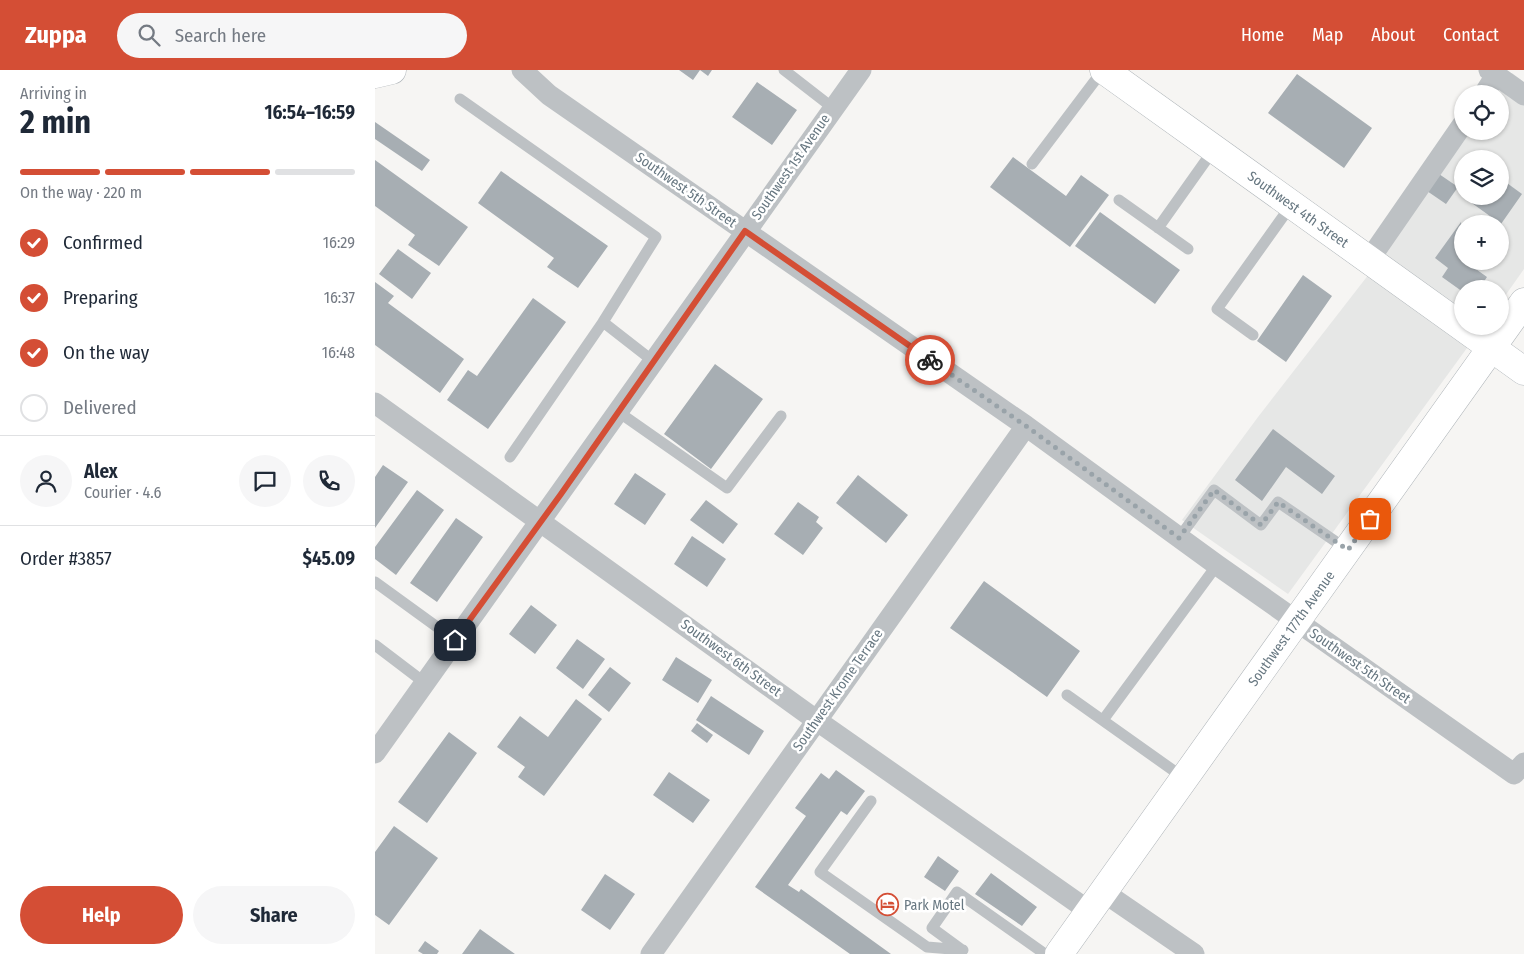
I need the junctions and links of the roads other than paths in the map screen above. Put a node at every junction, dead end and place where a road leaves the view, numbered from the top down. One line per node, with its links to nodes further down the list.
1 (392, 70): 7 (main road)
2 (522, 70): 18 (street, Southwest 5th Street)
3 (784, 70): 11 (lane)
4 (861, 70): 11 (street, Southwest 1st Avenue)
5 (1104, 70): 13 (main road, Southwest 4th Street); 14 (lane)
6 (1492, 73): 8 (street); 9 (street)
7 (375, 74)
8 (1487, 85)
9 (1524, 95)
10 (460, 98): 22 (lane)
11 (833, 108): 18 (street, Southwest 1st Avenue)
12 (1454, 137): 20 (street)
13 (1215, 149): 16 (main road, Southwest 4th Street); 17 (lane)
14 (1032, 164)
15 (1119, 200): 17 (lane)
16 (1292, 204): 20 (main road, Southwest 4th Street); 23 (lane)
17 (1158, 228): 19 (lane)
18 (745, 231): 25 (street, Southwest 1st Avenue); 30 (street, Southwest 5th Street)
19 (1188, 249)
20 (1369, 260): 24 (main road, Southwest 4th Street)
21 (1524, 302): 24 (main road, Southwest 177th Avenue)
22 (603, 322): 25 (lane); 31 (lane)
23 (1253, 335)
24 (1492, 348): 26 (main road, Southwest 4th Street); 34 (main road, Southwest 177th Avenue)
25 (653, 361): 28 (street, Southwest 1st Avenue)
26 (1524, 371)
27 (375, 403): 32 (street, Southwest 6th Street)
28 (617, 411): 29 (lane); 32 (street, Southwest 1st Avenue)
29 (781, 416)
30 (1026, 426): 33 (street, Southwest 5th Street); 42 (street, Southwest Krome Terrace)
31 (510, 456)
32 (541, 522): 38 (street, Southwest 1st Avenue); 42 (street, Southwest 6th Street)
33 (1179, 538): 34 (lane); 35 (street, Southwest 5th Street)
34 (1348, 550): 37 (main road, Southwest 177th Avenue)
35 (1217, 565): 37 (street, Southwest 5th Street); 43 (lane)
36 (375, 582): 38 (lane)
37 (1297, 622): 45 (street, Southwest 5th Street); 46 (main road, Southwest 177th Avenue)
38 (455, 640): 40 (street, Southwest 1st Avenue)
39 (375, 645): 40 (lane)
40 (425, 683): 44 (street, Southwest 1st Avenue)
41 (1067, 695): 43 (lane)
42 (816, 720): 48 (street, Southwest 6th Street); 50 (street, Southwest Krome Terrace)
43 (1103, 720): 46 (lane)
44 (375, 753)
45 (1519, 768)
46 (1184, 778): 48 (main road, Southwest 177th Avenue)
47 (871, 801): 49 (lane)
48 (1096, 901): 52 (main road, Southwest 177th Avenue); 53 (street, Southwest 6th Street)
49 (965, 952): 51 (lane)
50 (651, 954)
51 (1045, 954)
52 (1059, 954)
53 (1194, 954)

